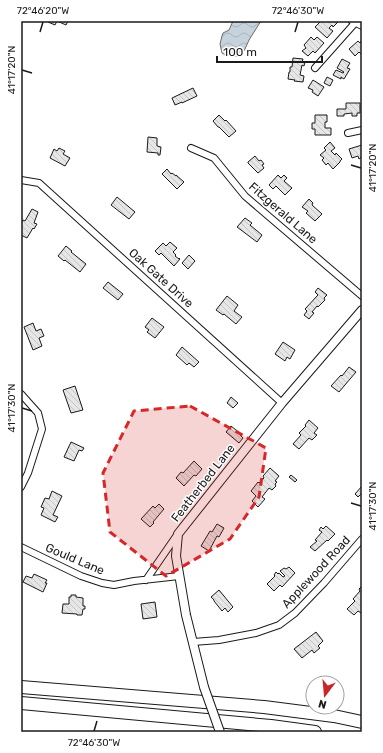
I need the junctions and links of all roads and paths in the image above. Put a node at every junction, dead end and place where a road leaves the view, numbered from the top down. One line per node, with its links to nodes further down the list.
1 (354, 22): 2 (street); 3 (street)
2 (362, 26)
3 (315, 68)
4 (362, 130): 5 (street)
5 (348, 133)
6 (191, 148): 8 (street, Fitzgerald Lane)
7 (21, 180): 11 (street, Oak Gate Drive)
8 (362, 296)
9 (362, 310): 11 (street, Featherbed Lane)
10 (21, 394): 12 (street)
11 (282, 403): 13 (street, Featherbed Lane)
12 (21, 487)
13 (178, 534): 16 (street, Featherbed Lane); 17 (street)
14 (362, 539): 18 (street, Applewood Road)
15 (21, 546): 17 (street, Gould Lane)
16 (179, 576): 17 (street, Gould Lane); 18 (street, Featherbed Lane)
17 (146, 580)
18 (193, 642): 24 (street, Featherbed Lane, bridge)
19 (21, 687): 21 (highway)
20 (21, 704): 25 (highway)
21 (334, 716): 22 (highway); 23 (highway)
22 (362, 718)
23 (362, 722)
24 (220, 732)
25 (315, 732)

